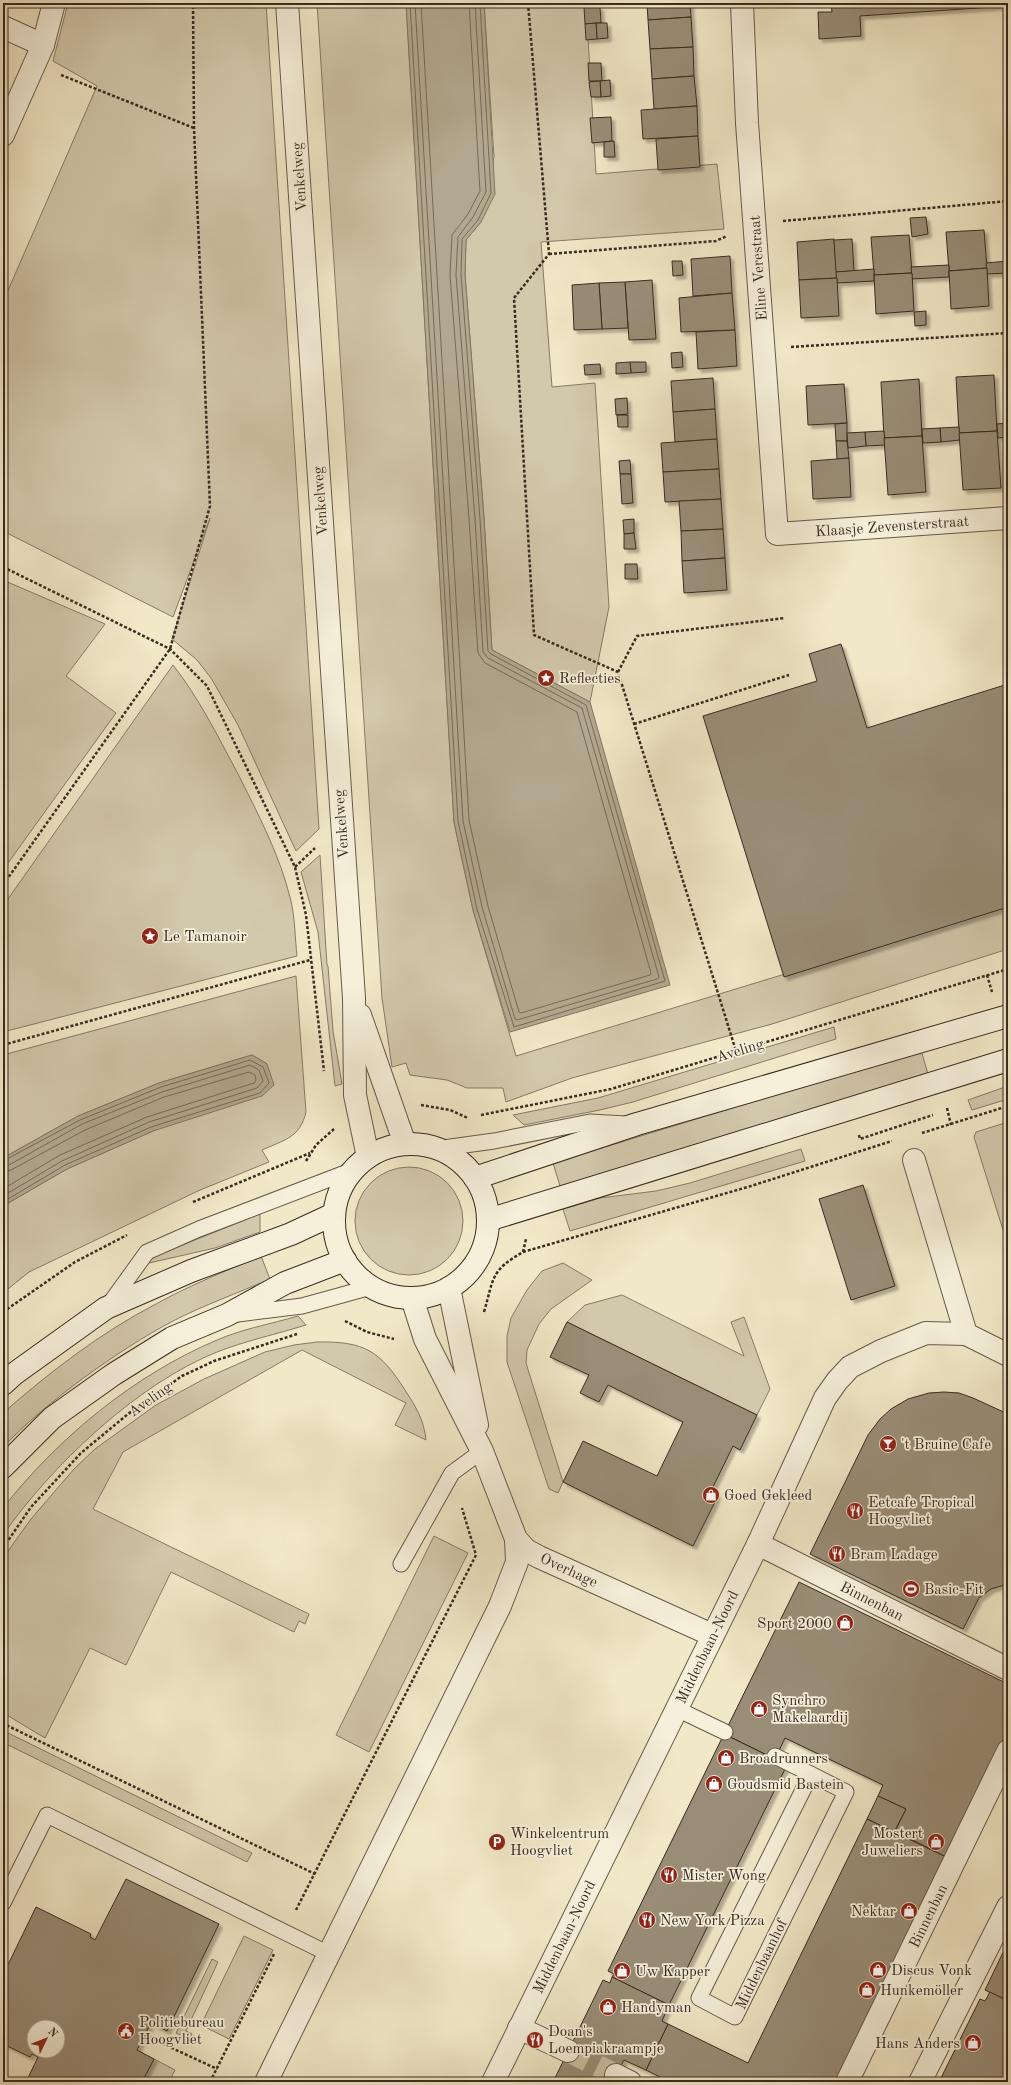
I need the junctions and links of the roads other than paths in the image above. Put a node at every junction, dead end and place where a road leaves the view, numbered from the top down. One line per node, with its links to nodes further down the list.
1 (54, 3): 5 (street)
2 (287, 3): 9 (street, Venkelweg)
3 (742, 3): 8 (street, Eline Verestraat)
4 (3, 27): 5 (street)
5 (43, 45): 6 (street)
6 (3, 135)
7 (1008, 518): 8 (street, Klaasje Zevensterstraat)
8 (777, 534)
9 (354, 998): 13 (street, Venkelweg); 16 (street, Venkelweg)
10 (1008, 1016): 12 (street)
11 (1008, 1060): 19 (street)
12 (637, 1124): 14 (lane); 17 (street)
13 (405, 1144): 14 (street); 16 (street)
14 (436, 1149): 17 (street)
15 (914, 1160): 26 (street)
16 (361, 1163): 18 (street); 24 (lane)
17 (474, 1178): 19 (street)
18 (334, 1214): 20 (street); 24 (street)
19 (488, 1220): 22 (street)
20 (345, 1260): 21 (street); 25 (street)
21 (371, 1287): 23 (street); 25 (lane)
22 (449, 1288): 23 (street); 29 (street, Overhage)
23 (412, 1298): 29 (street, Overhage)
24 (106, 1308): 28 (street)
25 (227, 1315): 30 (street)
26 (966, 1334): 27 (street, Middenbaan-Noord); 32 (street, Middenbaan-Noord)
27 (1008, 1355)
28 (3, 1384)
29 (482, 1452): 31 (street, Overhage); 33 (lane)
30 (3, 1467)
31 (516, 1538): 34 (street, Overhage); 43 (street)
32 (758, 1544): 34 (street, Middenbaan-Noord); 35 (street, Binnenban)
33 (402, 1564)
34 (712, 1635): 36 (street, Middenbaan-Noord)
35 (1008, 1669)
36 (677, 1709): 37 (lane); 44 (street, Middenbaan-Noord)
37 (725, 1732)
38 (1008, 1751): 48 (street, Binnenban)
39 (776, 1756): 40 (lane, Middenbaanhof)
40 (811, 1774): 40 (lane, Middenbaanhof)
41 (3, 1903): 43 (lane)
42 (1008, 1908): 49 (street)
43 (329, 1954): 46 (street)
44 (519, 2028): 45 (street); 47 (street, Middenbaan-Noord)
45 (568, 2052)
46 (266, 2082)
47 (493, 2082)
48 (847, 2082)
49 (920, 2082)

